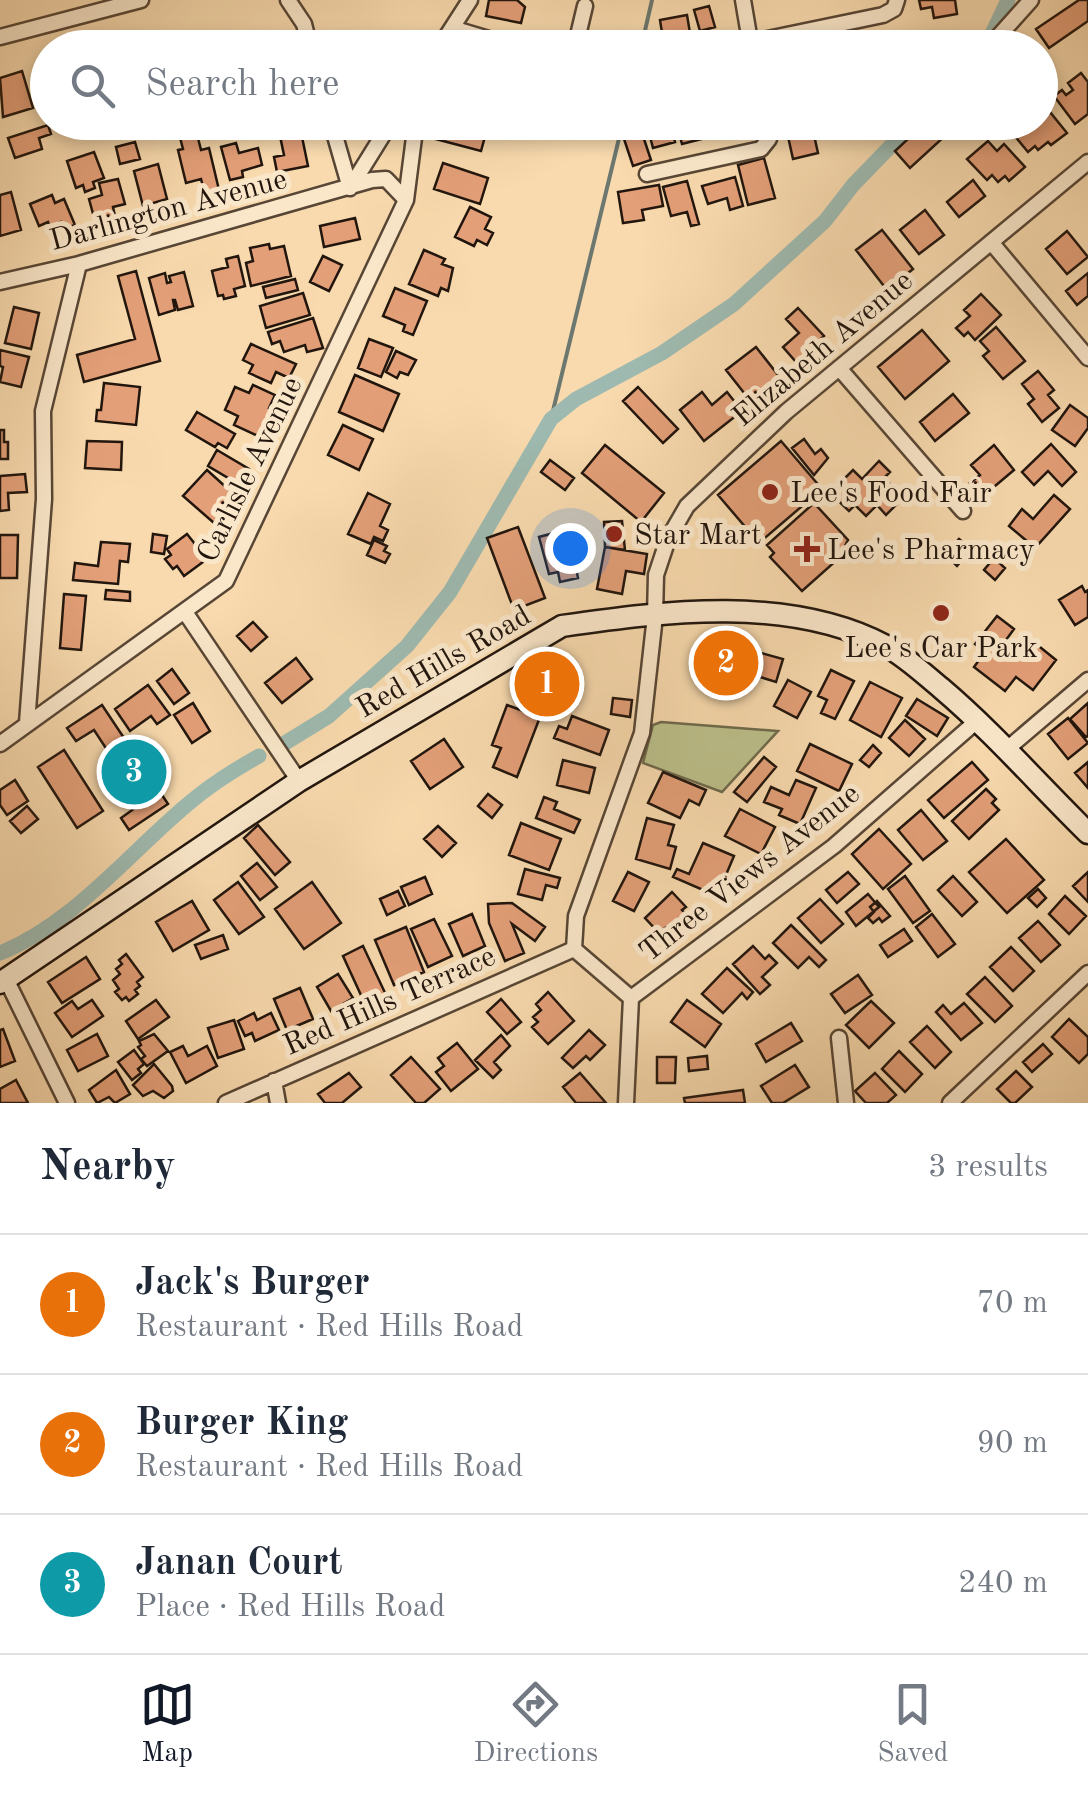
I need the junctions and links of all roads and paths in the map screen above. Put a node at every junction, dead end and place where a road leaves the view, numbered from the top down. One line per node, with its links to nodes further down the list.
1 (141, 0): 15 (street)
2 (288, 0): 9 (street)
3 (470, 0): 8 (street)
4 (743, 0): 12 (street)
5 (1031, 0): 14 (street)
6 (895, 5): 13 (street)
7 (586, 6): 11 (street)
8 (452, 28): 10 (street)
9 (306, 30)
10 (459, 30)
11 (580, 30)
12 (748, 30)
13 (818, 30)
14 (1004, 30)
15 (0, 38)
16 (337, 140): 22 (street)
17 (380, 140): 22 (street)
18 (414, 140): 23 (street, Carlisle Avenue)
19 (768, 140): 21 (street)
20 (1088, 162): 24 (street, Elizabeth Avenue)
21 (647, 174)
22 (350, 188): 23 (street, Darlington Avenue); 25 (street, Darlington Avenue)
23 (406, 200): 30 (street, Carlisle Avenue)
24 (991, 242): 27 (street); 28 (street, Elizabeth Avenue)
25 (79, 264): 26 (street, Darlington Avenue); 34 (street)
26 (0, 282)
27 (1088, 358)
28 (838, 368): 29 (street); 31 (street, Elizabeth Avenue)
29 (964, 512)
30 (185, 612): 34 (street, Carlisle Avenue); 37 (street)
31 (656, 616): 33 (main road, Red Hills Road); 37 (main road, Red Hills Road); 39 (street)
32 (1088, 680): 36 (street)
33 (978, 720): 36 (main road, Red Hills Road); 42 (street, Three Views Avenue)
34 (27, 722): 35 (street, Carlisle Avenue)
35 (0, 744)
36 (1007, 749): 38 (main road, Red Hills Road)
37 (299, 781): 41 (main road, Red Hills Road)
38 (1088, 833)
39 (574, 949): 42 (street); 44 (street, Red Hills Terrace)
40 (1088, 973): 50 (street)
41 (4, 982): 46 (street)
42 (630, 998): 45 (street, Three Views Avenue)
43 (839, 1038): 49 (street)
44 (274, 1080): 47 (street, Red Hills Terrace); 48 (street)
45 (628, 1102)
46 (67, 1103)
47 (226, 1103)
48 (278, 1103)
49 (846, 1103)
50 (950, 1103)

